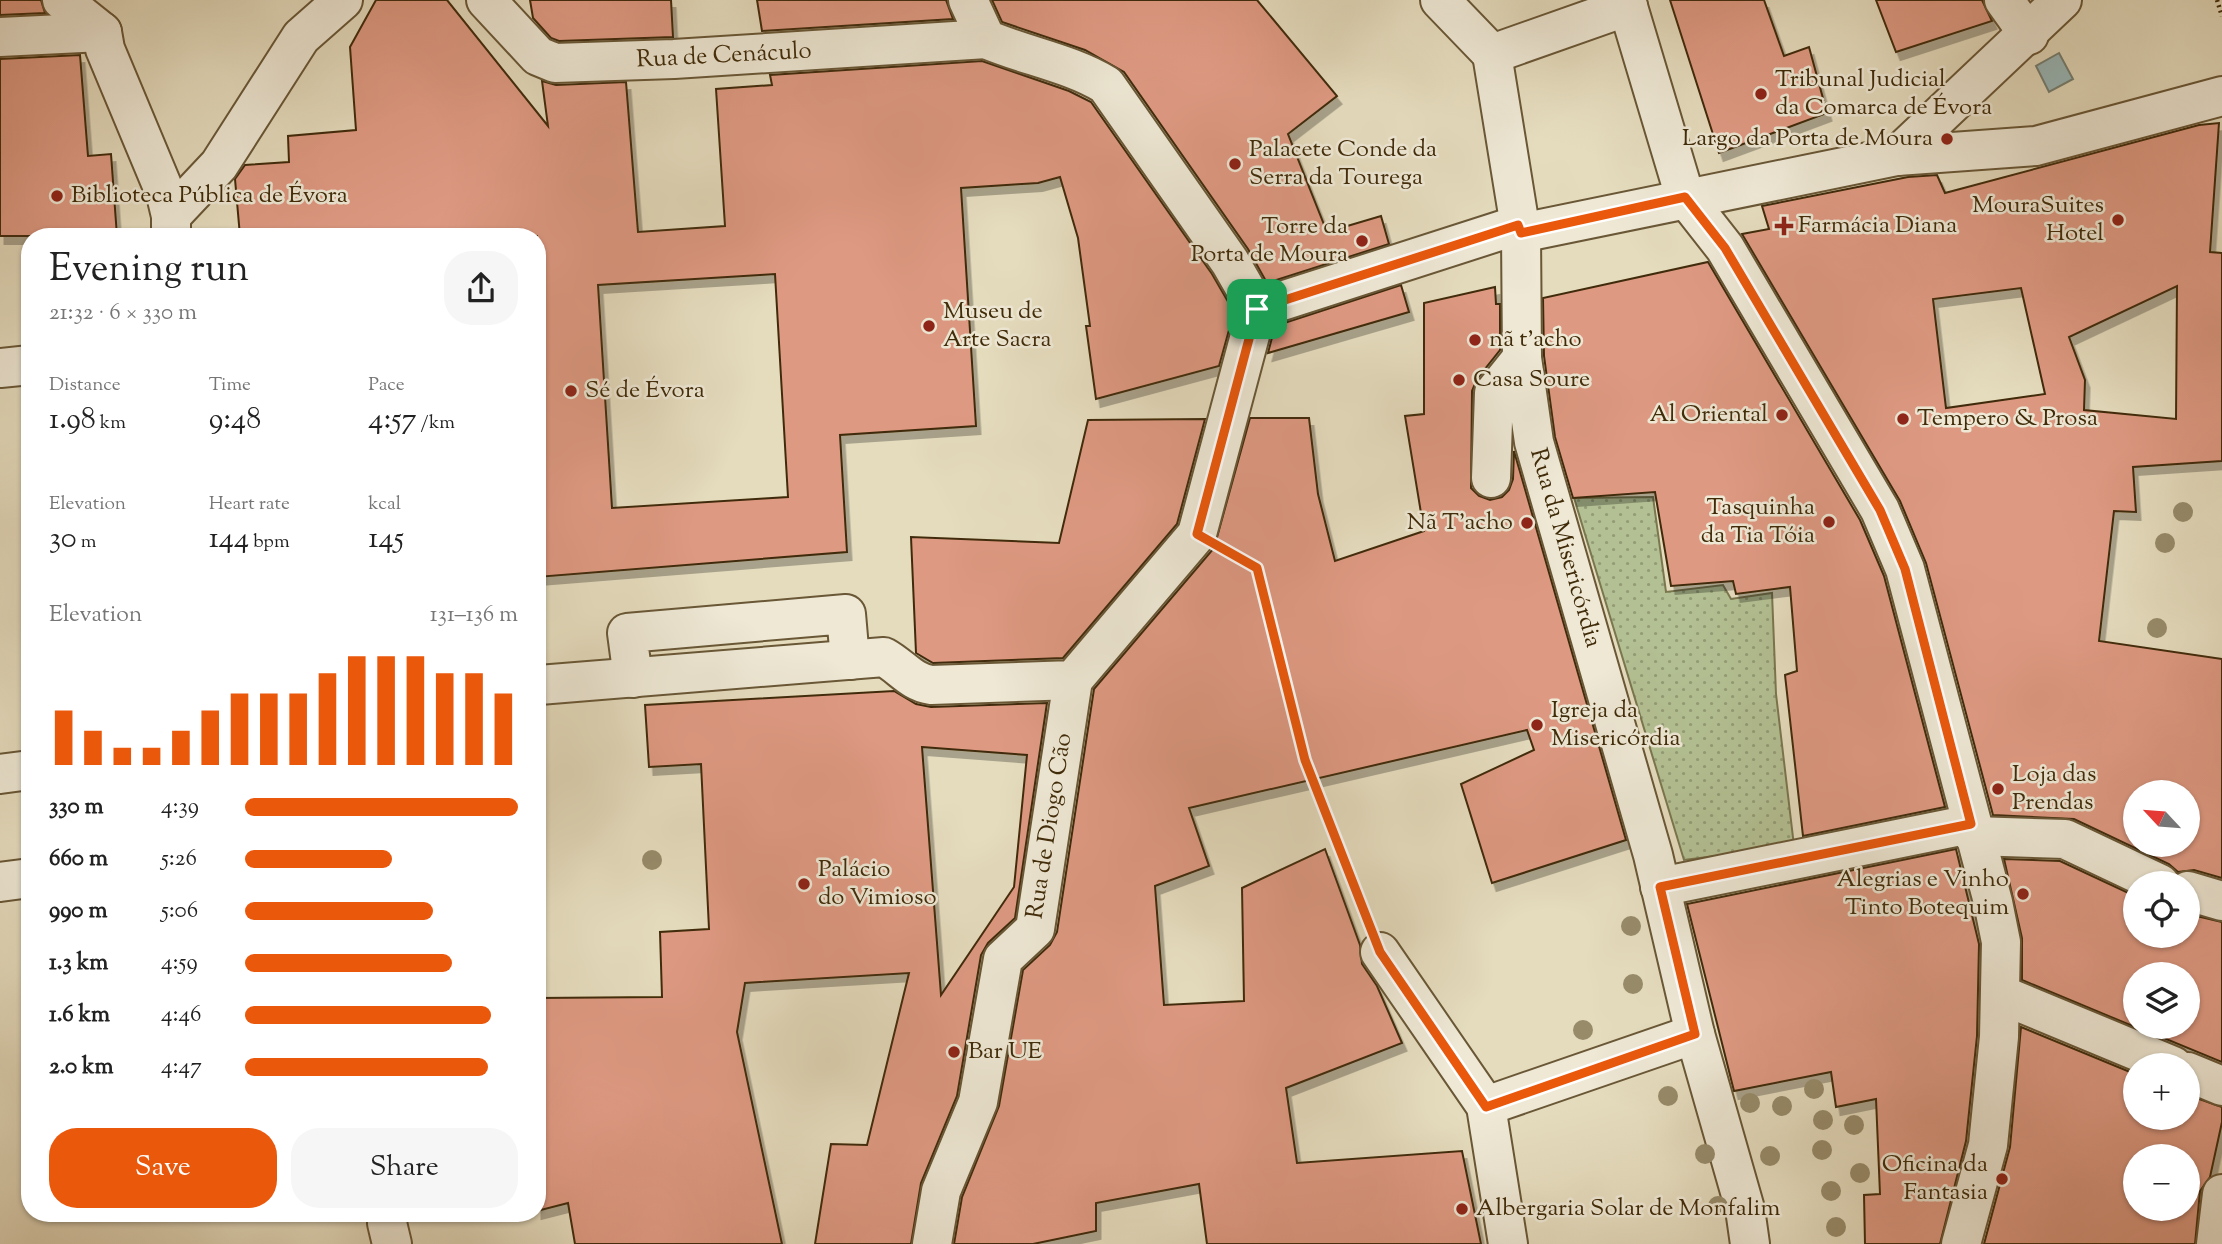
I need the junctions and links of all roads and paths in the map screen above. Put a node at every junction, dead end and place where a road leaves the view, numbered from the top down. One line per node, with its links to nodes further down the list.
1 (343, 0): 19 (street)
2 (486, 0): 14 (street, Rua de Cenáculo)
3 (968, 0): 14 (street)
4 (1440, 0): 15 (street)
5 (2004, 0): 12 (street)
6 (2062, 0): 12 (street)
7 (2217, 0): 10 (path)
8 (62, 1): 11 (street)
9 (1627, 3): 15 (street); 18 (street)
10 (2222, 16)
11 (102, 32): 13 (street); 19 (street)
12 (2028, 35): 17 (street)
13 (0, 37)
14 (986, 39): 21 (street)
15 (1492, 54): 20 (street)
16 (2222, 96): 17 (street)
17 (1897, 156): 18 (street)
18 (1685, 197): 20 (street); 31 (street)
19 (171, 226)
20 (1520, 229): 21 (street); 22 (street, Rua da Misericórdia)
21 (1257, 309): 26 (street)
22 (1521, 358): 25 (street); 32 (street, Rua da Misericórdia)
23 (21, 366): 24 (street)
24 (0, 368)
25 (1491, 478)
26 (1197, 534): 27 (street); 38 (path)
27 (1073, 680): 28 (street); 46 (street, Rua de Diogo Cão)
28 (546, 684)
29 (21, 771): 30 (street)
30 (0, 774)
31 (1973, 830): 32 (street); 33 (street); 39 (street)
32 (1656, 871): 40 (street, Rua da Misericórdia)
33 (2133, 871)
34 (21, 879): 35 (street)
35 (0, 881)
36 (2200, 895): 37 (street)
37 (2222, 901)
38 (1380, 952): 44 (street)
39 (2002, 995): 41 (street); 49 (street)
40 (1695, 1034): 44 (street); 48 (street, Rua da Misericórdia)
41 (2142, 1053)
42 (2200, 1077): 43 (street)
43 (2222, 1086)
44 (1486, 1107): 47 (street)
45 (2222, 1194): 50 (street)
46 (932, 1244)
47 (1507, 1244)
48 (1750, 1244)
49 (1962, 1244)
50 (2216, 1244)

